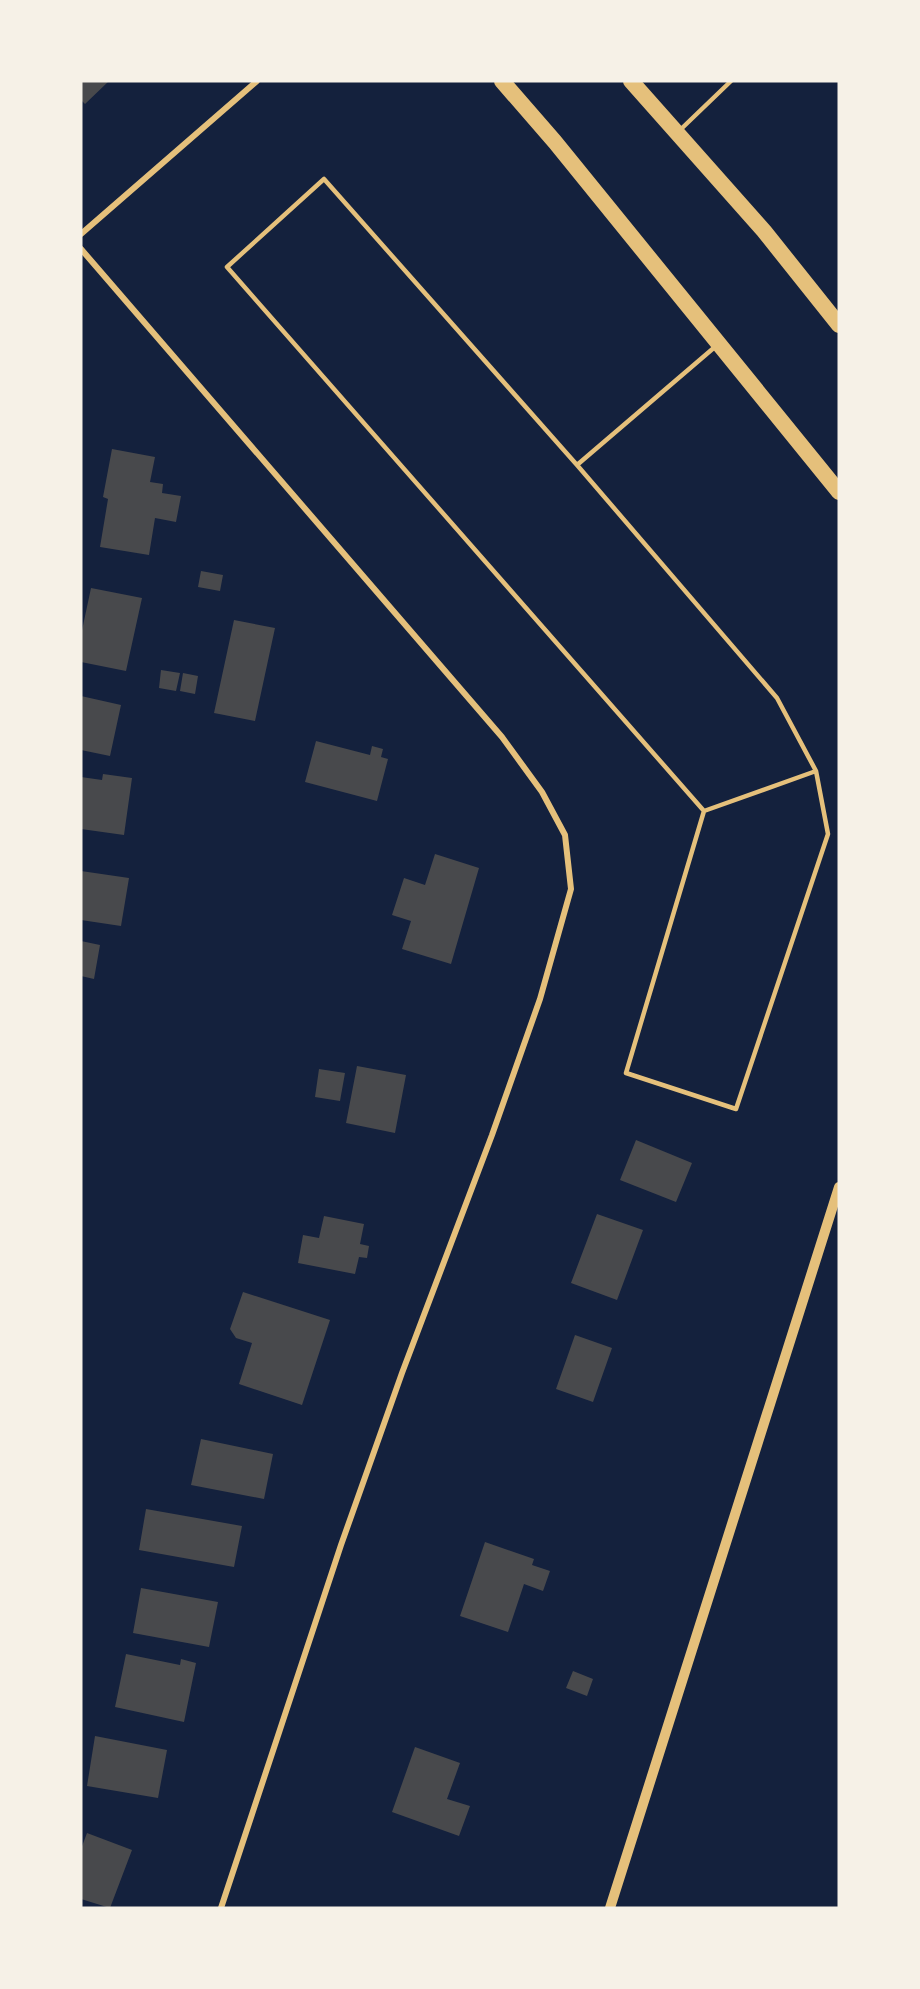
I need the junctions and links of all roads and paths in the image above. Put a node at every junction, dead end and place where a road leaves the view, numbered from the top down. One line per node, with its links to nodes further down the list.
1 (258, 81): 6 (street)
2 (502, 81): 9 (highway)
3 (631, 81): 5 (highway)
4 (731, 81): 5 (lane)
5 (677, 132): 8 (highway)
6 (81, 234)
7 (81, 249): 15 (street)
8 (839, 325)
9 (720, 343): 10 (lane); 11 (highway)
10 (577, 465): 12 (lane); 13 (lane)
11 (839, 492)
12 (816, 771): 13 (lane); 13 (lane)
13 (704, 811)
14 (839, 1187): 16 (street)
15 (221, 1908)
16 (610, 1908)

